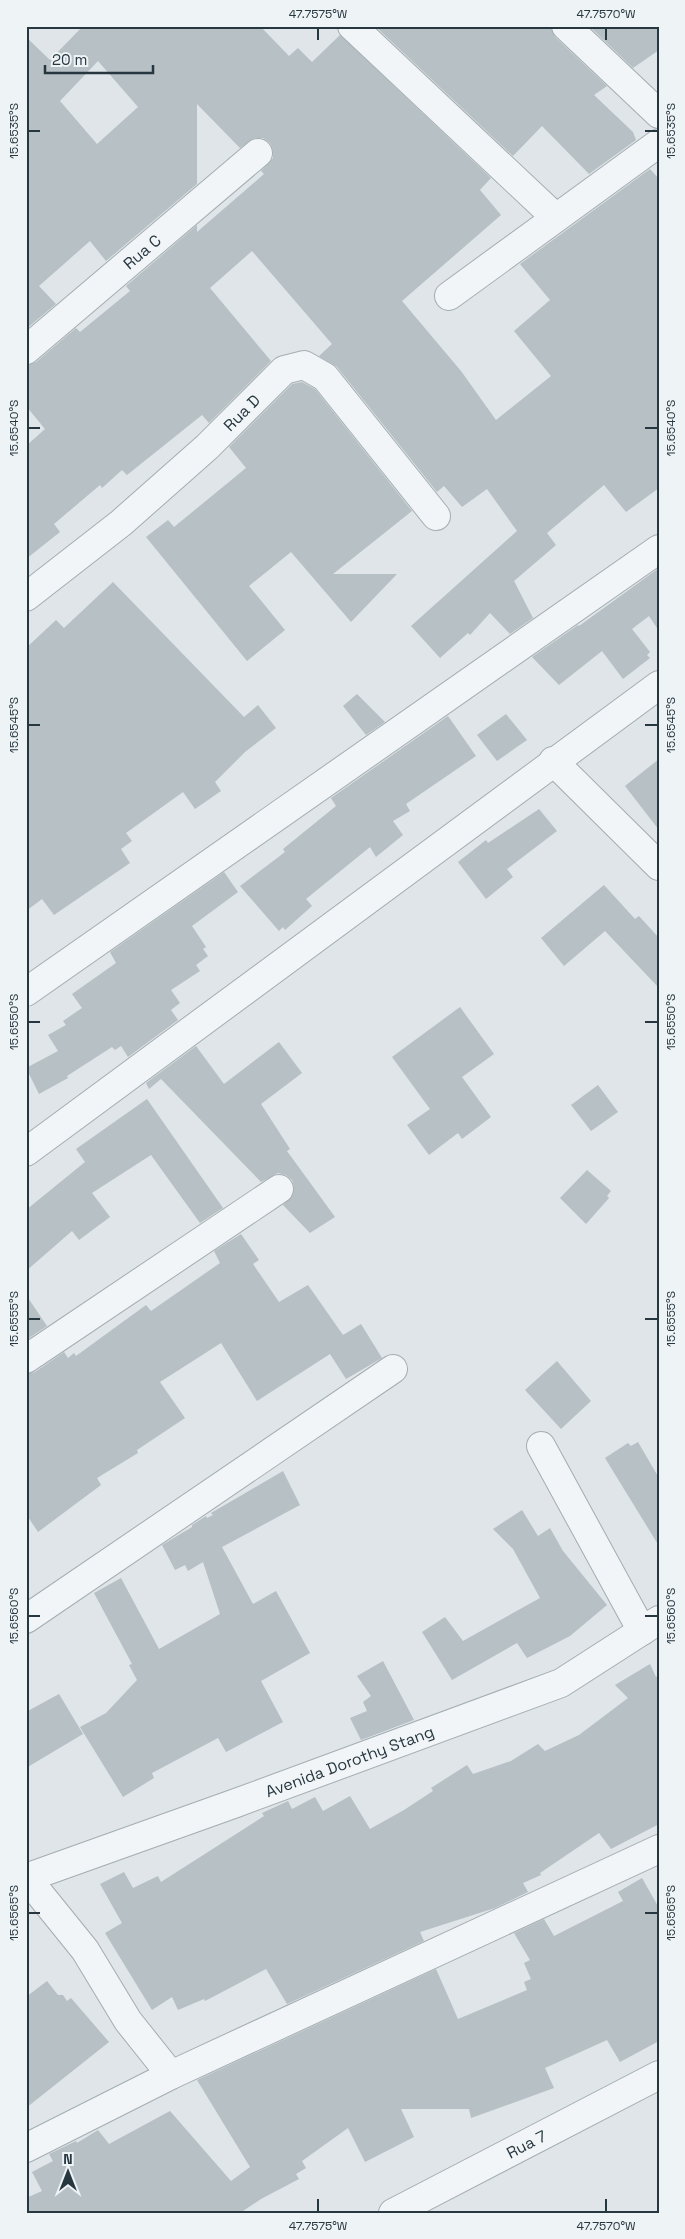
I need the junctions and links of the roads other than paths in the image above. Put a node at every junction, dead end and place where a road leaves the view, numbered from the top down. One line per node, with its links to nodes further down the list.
1 (352, 26): 6 (street)
2 (566, 26): 3 (street)
3 (659, 114)
4 (659, 144): 6 (street)
5 (258, 153): 8 (street, Rua C)
6 (555, 217): 7 (street)
7 (450, 296)
8 (26, 350)
9 (436, 516): 11 (street, Rua D)
10 (659, 549): 15 (street)
11 (26, 597)
12 (659, 686): 13 (street)
13 (553, 762): 14 (street); 16 (street)
14 (659, 866)
15 (26, 992)
16 (26, 1152)
17 (278, 1189): 18 (street)
18 (26, 1359)
19 (393, 1369): 21 (street)
20 (541, 1446): 22 (street)
21 (26, 1619)
22 (650, 1625): 24 (street, Avenida Dorothy Stang)
23 (659, 1849): 26 (street)
24 (26, 1878): 26 (street)
25 (659, 2075): 28 (street, Rua 7)
26 (172, 2076): 27 (street)
27 (26, 2148)
28 (393, 2213)

